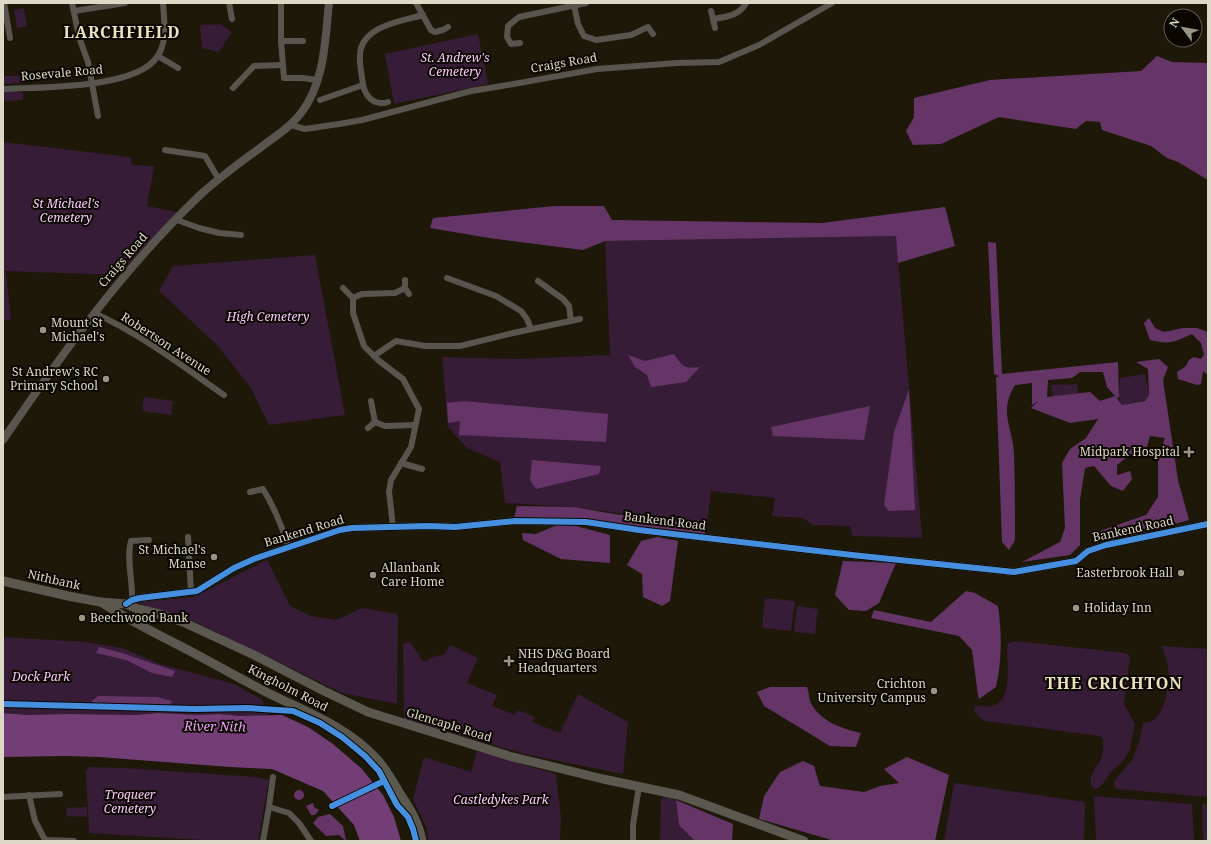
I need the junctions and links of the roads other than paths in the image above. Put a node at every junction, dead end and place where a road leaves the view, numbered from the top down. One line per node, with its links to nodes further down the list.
1 (4, 3): 21 (street)
2 (72, 3): 13 (street)
3 (125, 3): 13 (street)
4 (163, 3): 25 (street)
5 (229, 3): 16 (street)
6 (281, 3): 22 (street)
7 (329, 3): 28 (street, Craigs Road)
8 (416, 3): 15 (street)
9 (586, 3): 12 (street)
10 (746, 3): 17 (street)
11 (832, 3): 36 (street, Craigs Road)
12 (574, 5): 20 (street); 24 (street)
13 (74, 11): 29 (street)
14 (711, 11): 17 (street)
15 (423, 15): 18 (street); 30 (street)
16 (232, 19)
17 (713, 20): 19 (street)
18 (448, 27)
19 (715, 28)
20 (653, 34)
21 (10, 38)
22 (281, 41): 23 (street); 26 (street)
23 (303, 41)
24 (520, 43)
25 (158, 56): 27 (street); 29 (street, Rosevale Road)
26 (283, 65): 28 (street); 32 (street)
27 (178, 68)
28 (317, 80): 36 (street, Craigs Road)
29 (92, 83): 31 (street, Rosevale Road); 35 (street)
30 (363, 85): 33 (street); 34 (street)
31 (3, 88)
32 (233, 88)
33 (320, 100)
34 (388, 102)
35 (98, 116)
36 (291, 125): 38 (street, Craigs Road)
37 (165, 150): 38 (street)
38 (218, 178): 39 (street, Craigs Road)
39 (177, 220): 40 (street); 48 (street, Craigs Road)
40 (241, 235)
41 (447, 278): 51 (street)
42 (405, 280): 45 (street)
43 (538, 281): 50 (street)
44 (344, 288): 47 (street)
45 (405, 288): 46 (street); 47 (street)
46 (410, 294)
47 (353, 298): 52 (street)
48 (94, 313): 53 (street, Robertson Avenue); 58 (street, Craigs Road)
49 (580, 319): 50 (street)
50 (571, 321): 51 (street)
51 (531, 329): 52 (street)
52 (374, 356): 56 (street)
53 (224, 395)
54 (371, 401): 55 (street)
55 (375, 422): 56 (street); 57 (street)
56 (415, 425): 59 (street)
57 (368, 428)
58 (3, 440)
59 (401, 463): 60 (street); 63 (street)
60 (422, 469)
61 (250, 492): 66 (street)
62 (1208, 524): 63 (street, Bankend Road)
63 (393, 527): 66 (street, Bankend Road)
64 (188, 537): 68 (street)
65 (149, 540): 70 (street)
66 (288, 546): 68 (street, Bankend Road)
67 (3, 580): 69 (main road, Nithbank)
68 (191, 592): 70 (street, Bankend Road)
69 (100, 602): 70 (main road, Glencaple Road); 81 (main road, Kingholm Road)
70 (129, 602): 72 (main road, Glencaple Road)
71 (273, 777): 76 (street)
72 (639, 786): 82 (street); 83 (main road, Glencaple Road)
73 (60, 794): 74 (street)
74 (29, 795): 75 (street); 77 (street)
75 (3, 797)
76 (270, 807): 79 (street); 80 (street)
77 (45, 840): 78 (street)
78 (74, 841)
79 (263, 841)
80 (311, 841)
81 (422, 841)
82 (633, 841)
83 (804, 841)

